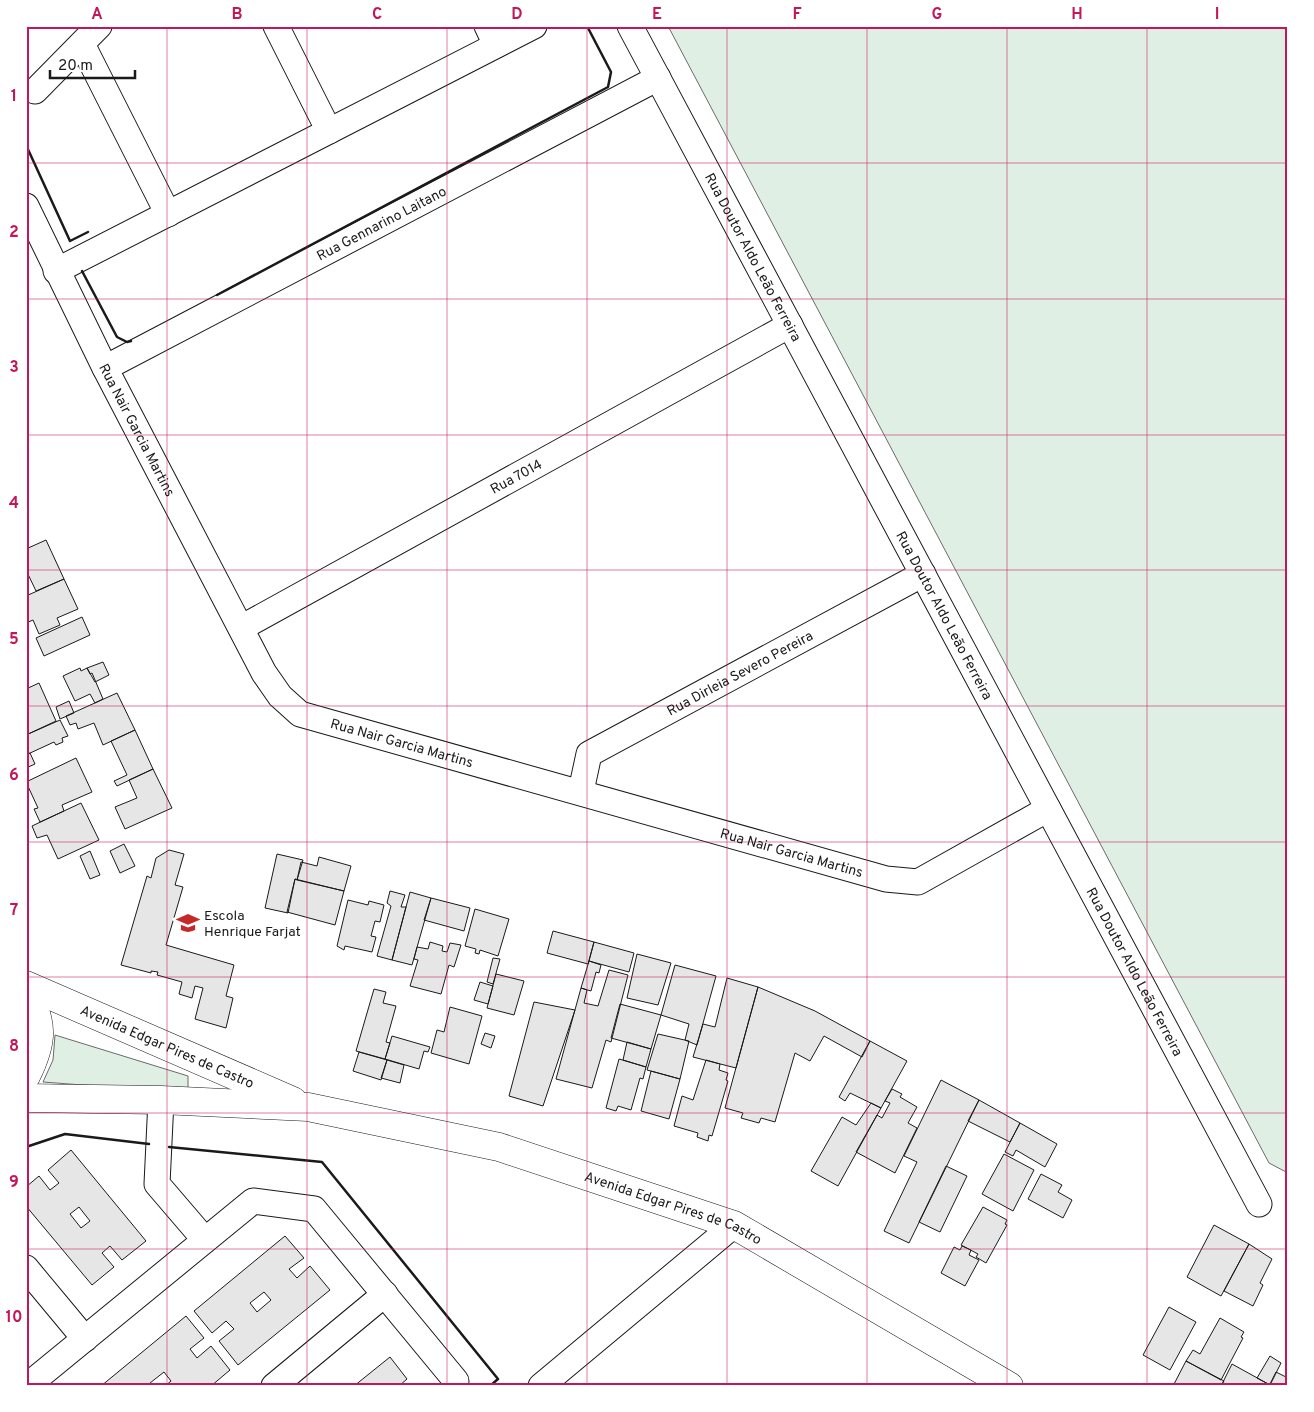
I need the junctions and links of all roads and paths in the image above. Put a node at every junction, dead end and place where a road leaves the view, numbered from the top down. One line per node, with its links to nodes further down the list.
1 (99, 26): 6 (street)
2 (276, 26): 9 (street)
3 (534, 26): 5 (street)
4 (630, 26): 7 (street, Rua Doutor Aldo Leão Ferreira)
5 (492, 36): 9 (street)
6 (82, 44): 8 (street); 11 (street)
7 (658, 78): 13 (street, Rua Doutor Aldo Leão Ferreira); 14 (street, Rua Gennarino Laitano)
8 (36, 92)
9 (329, 131): 11 (street)
10 (26, 206): 12 (street, Rua Nair Garcia Martins)
11 (168, 214): 12 (street)
12 (56, 271): 14 (street, Rua Nair Garcia Martins)
13 (790, 325): 15 (street, Rua Doutor Aldo Leão Ferreira); 16 (street, Rua 7014)
14 (105, 368): 16 (street, Rua Nair Garcia Martins)
15 (923, 574): 17 (street, Rua Dirleia Severo Pereira); 18 (street, Rua Doutor Aldo Leão Ferreira)
16 (241, 628): 17 (street, Rua Nair Garcia Martins)
17 (581, 791): 18 (street, Rua Nair Garcia Martins)
18 (1048, 809): 25 (street, Rua Doutor Aldo Leão Ferreira)
19 (26, 985): 24 (main road, Avenida Edgar Pires de Castro)
20 (26, 990): 21 (main road)
21 (26, 1076)
22 (26, 1098): 23 (main road, Avenida Edgar Pires de Castro)
23 (161, 1100): 24 (main road, Avenida Edgar Pires de Castro); 27 (street)
24 (308, 1107): 26 (main road, Avenida Edgar Pires de Castro)
25 (1259, 1204)
26 (734, 1225): 34 (street); 35 (main road, Avenida Edgar Pires de Castro)
27 (205, 1240): 29 (street); 30 (street)
28 (26, 1268): 30 (street)
29 (385, 1294): 31 (street); 33 (street)
30 (84, 1339): 32 (street)
31 (456, 1381)
32 (33, 1384)
33 (274, 1386)
34 (541, 1386)
35 (1009, 1386)

